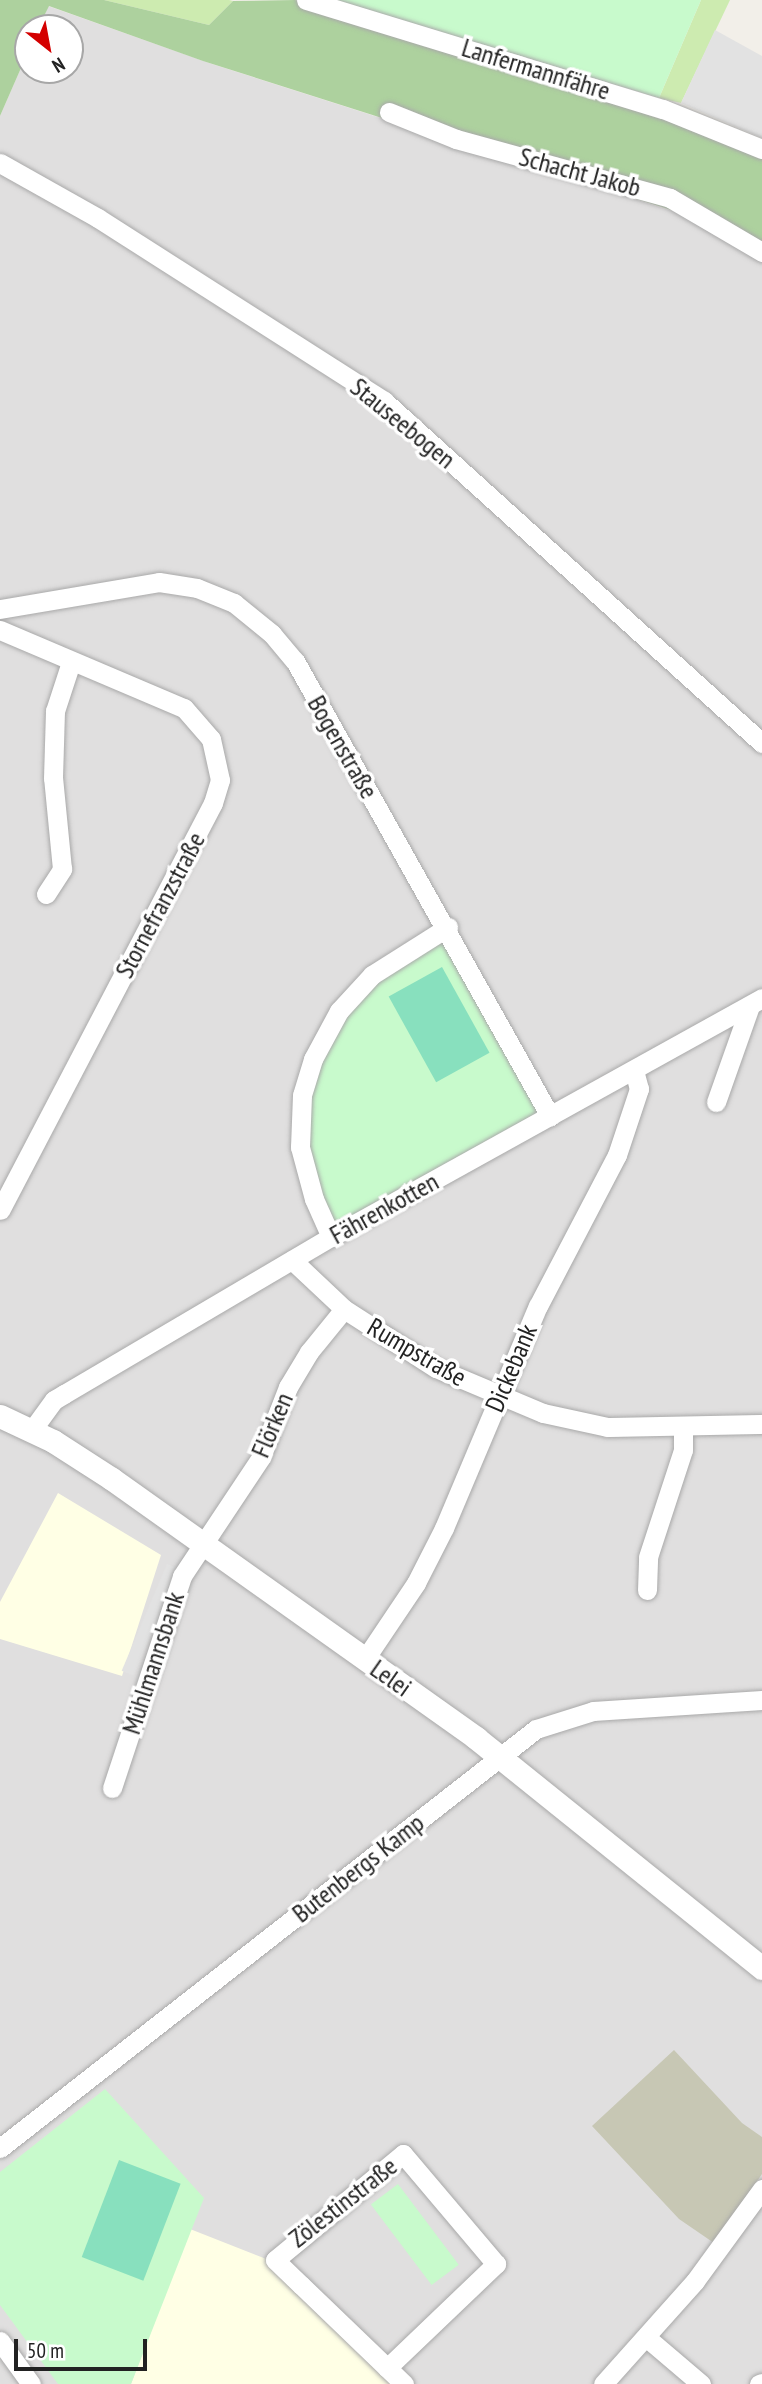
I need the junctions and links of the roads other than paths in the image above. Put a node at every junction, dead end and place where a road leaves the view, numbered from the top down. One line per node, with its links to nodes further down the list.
1 (306, 0): 3 (street, Lanfermannfähre)
2 (389, 112): 5 (street, Schacht Jakob)
3 (762, 149)
4 (0, 163): 9 (street, Stauseebogen)
5 (762, 253)
6 (0, 609): 11 (street, Bogenstraße)
7 (0, 630): 8 (street, Stornefranzstraße)
8 (71, 662): 10 (street); 16 (street, Stornefranzstraße)
9 (762, 743)
10 (46, 894)
11 (447, 927): 15 (street, Bogenstraße); 17 (street)
12 (756, 1002): 13 (street, Fährenkotten); 14 (street, Fährenkotten)
13 (634, 1070): 15 (street, Fährenkotten); 20 (street, Dickebank)
14 (716, 1102)
15 (550, 1116): 17 (street, Fährenkotten)
16 (0, 1210)
17 (331, 1237): 18 (street, Fährenkotten)
18 (292, 1260): 19 (street, Rumpstraße); 24 (street, Fährenkotten)
19 (344, 1309): 20 (street, Rumpstraße); 25 (street, Flörken)
20 (497, 1396): 23 (street, Rumpstraße); 27 (street, Dickebank)
21 (0, 1416): 24 (street, Lelei)
22 (762, 1424): 23 (street, Rumpstraße)
23 (683, 1427): 26 (street)
24 (33, 1430): 25 (street, Lelei)
25 (204, 1544): 27 (street, Lelei); 30 (street, Mühlmannsbank)
26 (647, 1590)
27 (365, 1659): 29 (street, Lelei)
28 (762, 1700): 29 (street, Butenbergs Kamp)
29 (499, 1756): 31 (street, Lelei); 32 (street, Butenbergs Kamp)
30 (111, 1788)
31 (762, 1968)
32 (0, 2148)
33 (762, 2189): 34 (street)
34 (647, 2338): 39 (street); 40 (street)
35 (0, 2341): 37 (street)
36 (387, 2368): 36 (street, Zölestinstraße); 38 (street, Zölestinstraße)
37 (31, 2384)
38 (404, 2384)
39 (603, 2384)
40 (701, 2384)

